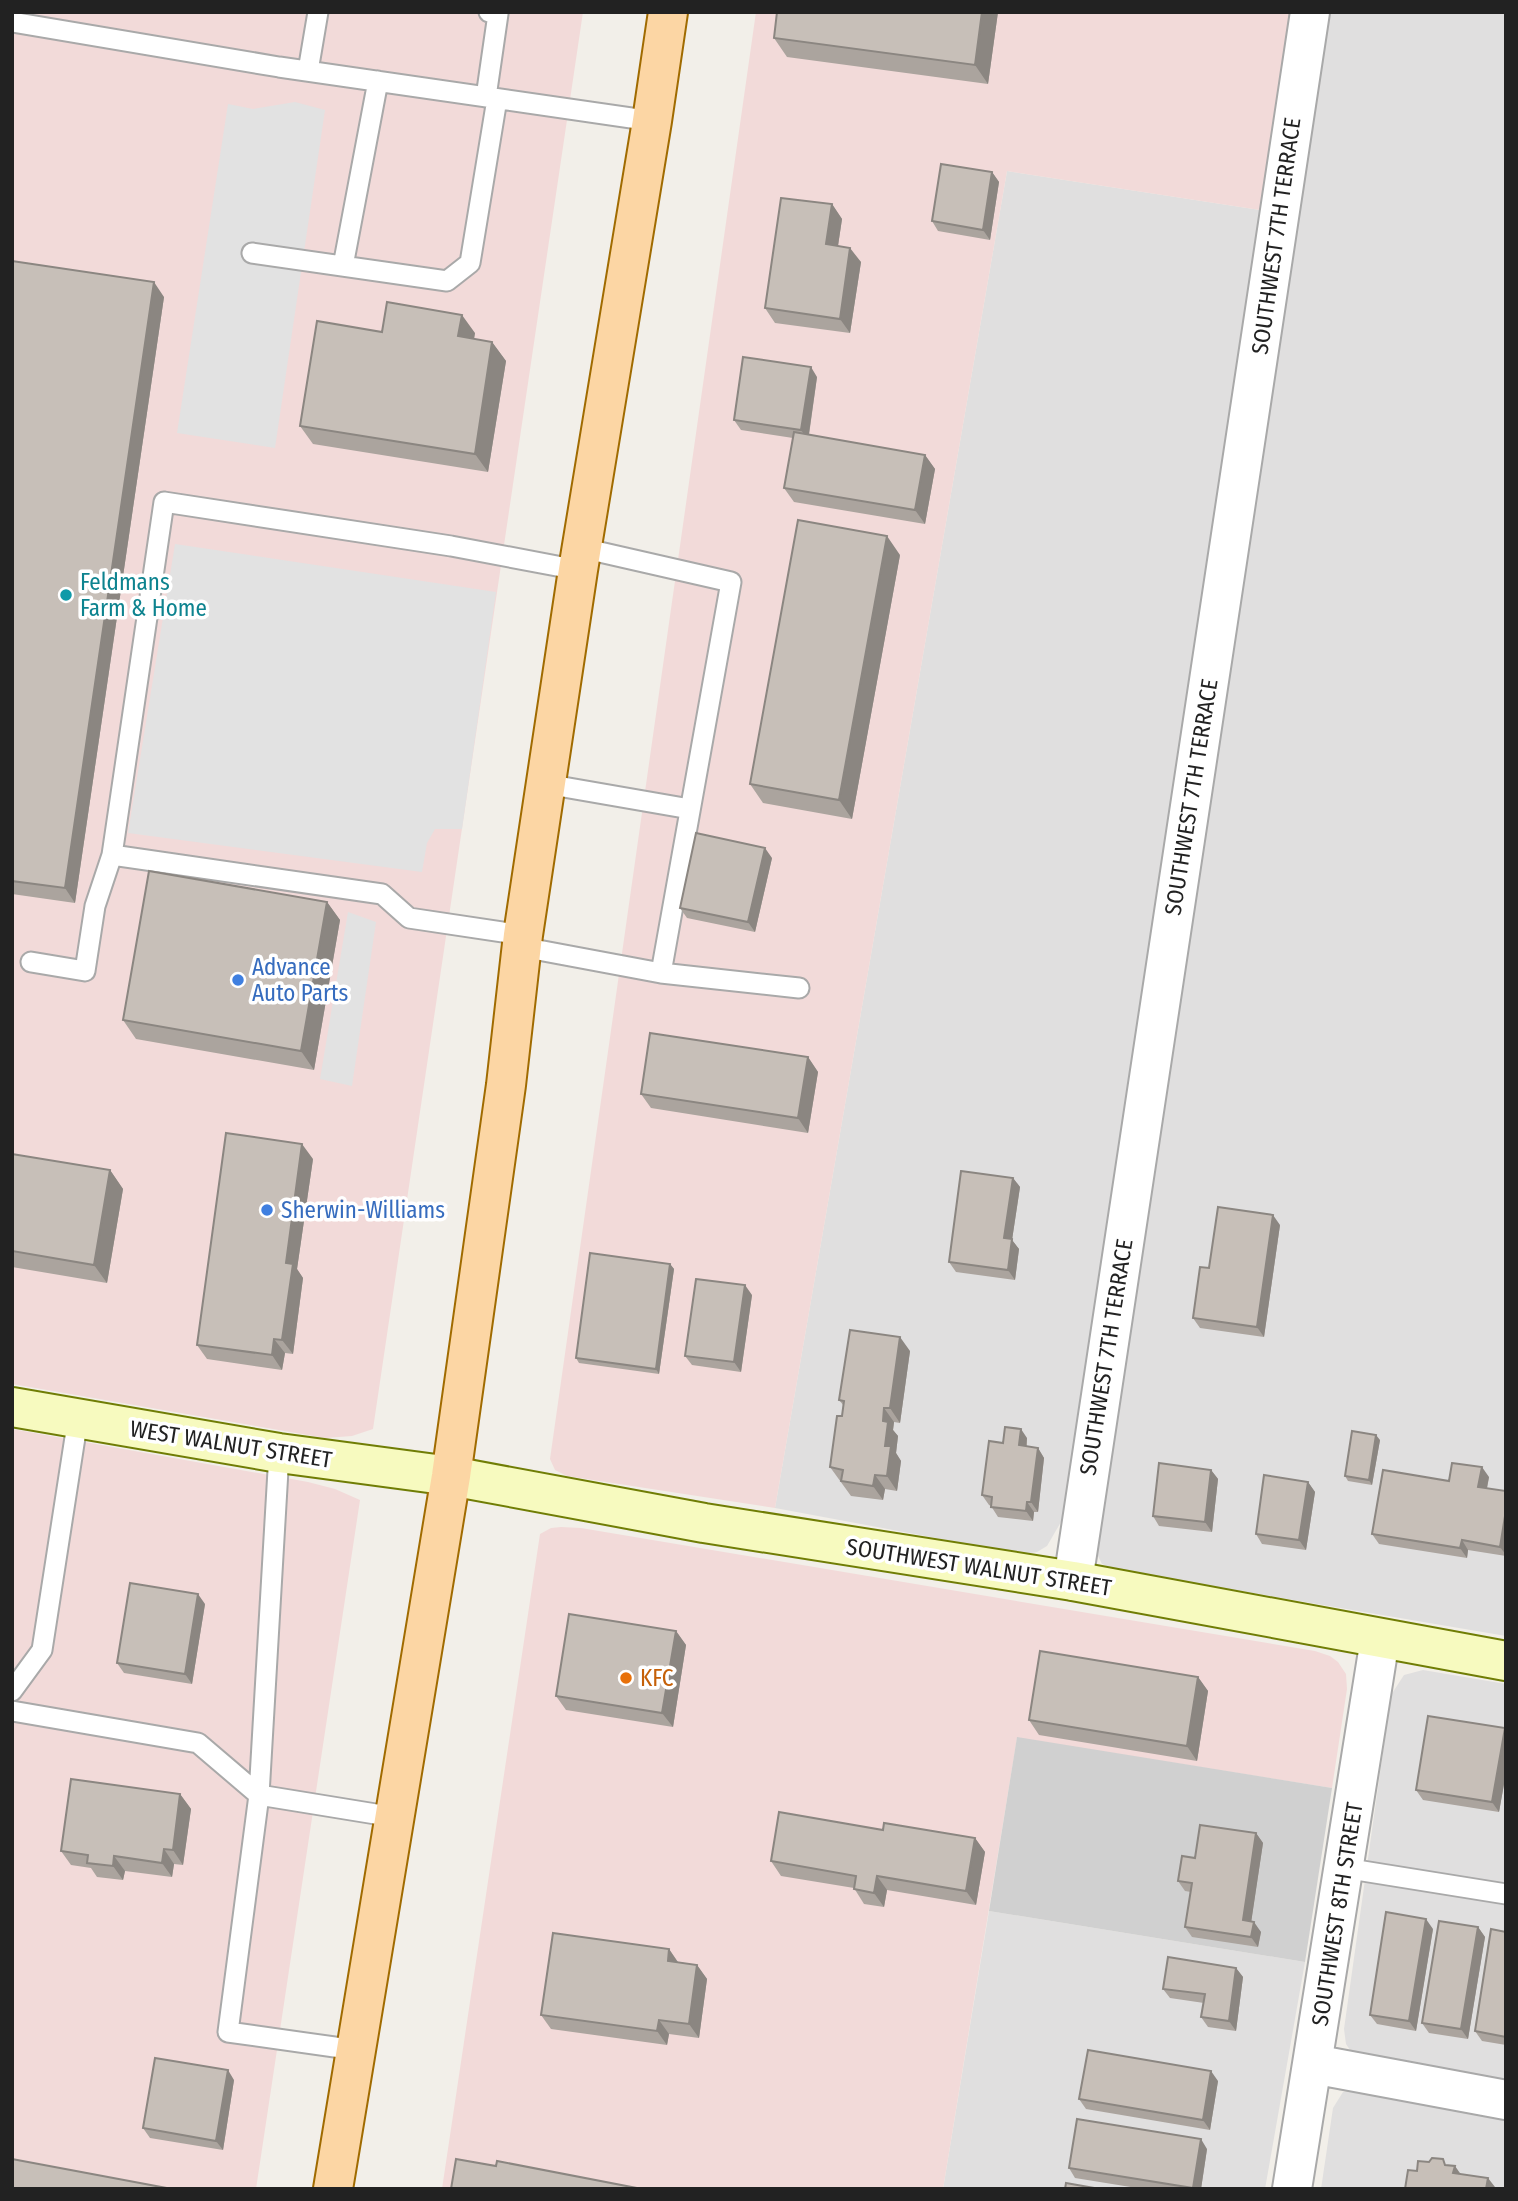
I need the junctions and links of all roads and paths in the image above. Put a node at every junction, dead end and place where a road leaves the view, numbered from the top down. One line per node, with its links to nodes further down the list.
1 (318, 12): 6 (lane)
2 (489, 12): 8 (lane)
3 (668, 12): 9 (main road)
4 (1310, 12): 24 (street, SOUTHWEST 7TH TERRACE)
5 (12, 22): 6 (lane)
6 (308, 71): 7 (lane)
7 (378, 81): 8 (lane); 11 (lane)
8 (492, 98): 9 (lane); 11 (lane)
9 (652, 121): 12 (main road)
10 (251, 253): 11 (lane)
11 (343, 266)
12 (580, 559): 13 (main road); 14 (lane); 15 (lane)
13 (546, 783): 14 (lane); 16 (main road)
14 (690, 809): 18 (lane)
15 (112, 855): 16 (lane); 17 (lane)
16 (523, 941): 18 (lane); 23 (main road)
17 (31, 962)
18 (661, 973): 19 (lane)
19 (799, 988)
20 (12, 1407): 21 (street, WEST WALNUT STREET)
21 (78, 1418): 22 (street, WEST WALNUT STREET); 27 (lane)
22 (279, 1453): 23 (street, WEST WALNUT STREET); 29 (lane)
23 (451, 1476): 24 (street, SOUTHWEST WALNUT STREET); 30 (main road)
24 (1073, 1581): 25 (street, SOUTHWEST WALNUT STREET)
25 (1380, 1639): 26 (street, SOUTHWEST WALNUT STREET); 31 (street, SOUTHWEST 8TH STREET)
26 (1506, 1661)
27 (12, 1691)
28 (12, 1711): 29 (lane)
29 (259, 1795): 30 (lane); 33 (lane)
30 (394, 1817): 33 (main road)
31 (1344, 1868): 32 (lane); 34 (street, SOUTHWEST 8TH STREET)
32 (1506, 1894)
33 (356, 2050): 36 (main road)
34 (1313, 2064): 35 (street); 37 (street, SOUTHWEST 8TH STREET)
35 (1506, 2100)
36 (333, 2189)
37 (1292, 2189)

